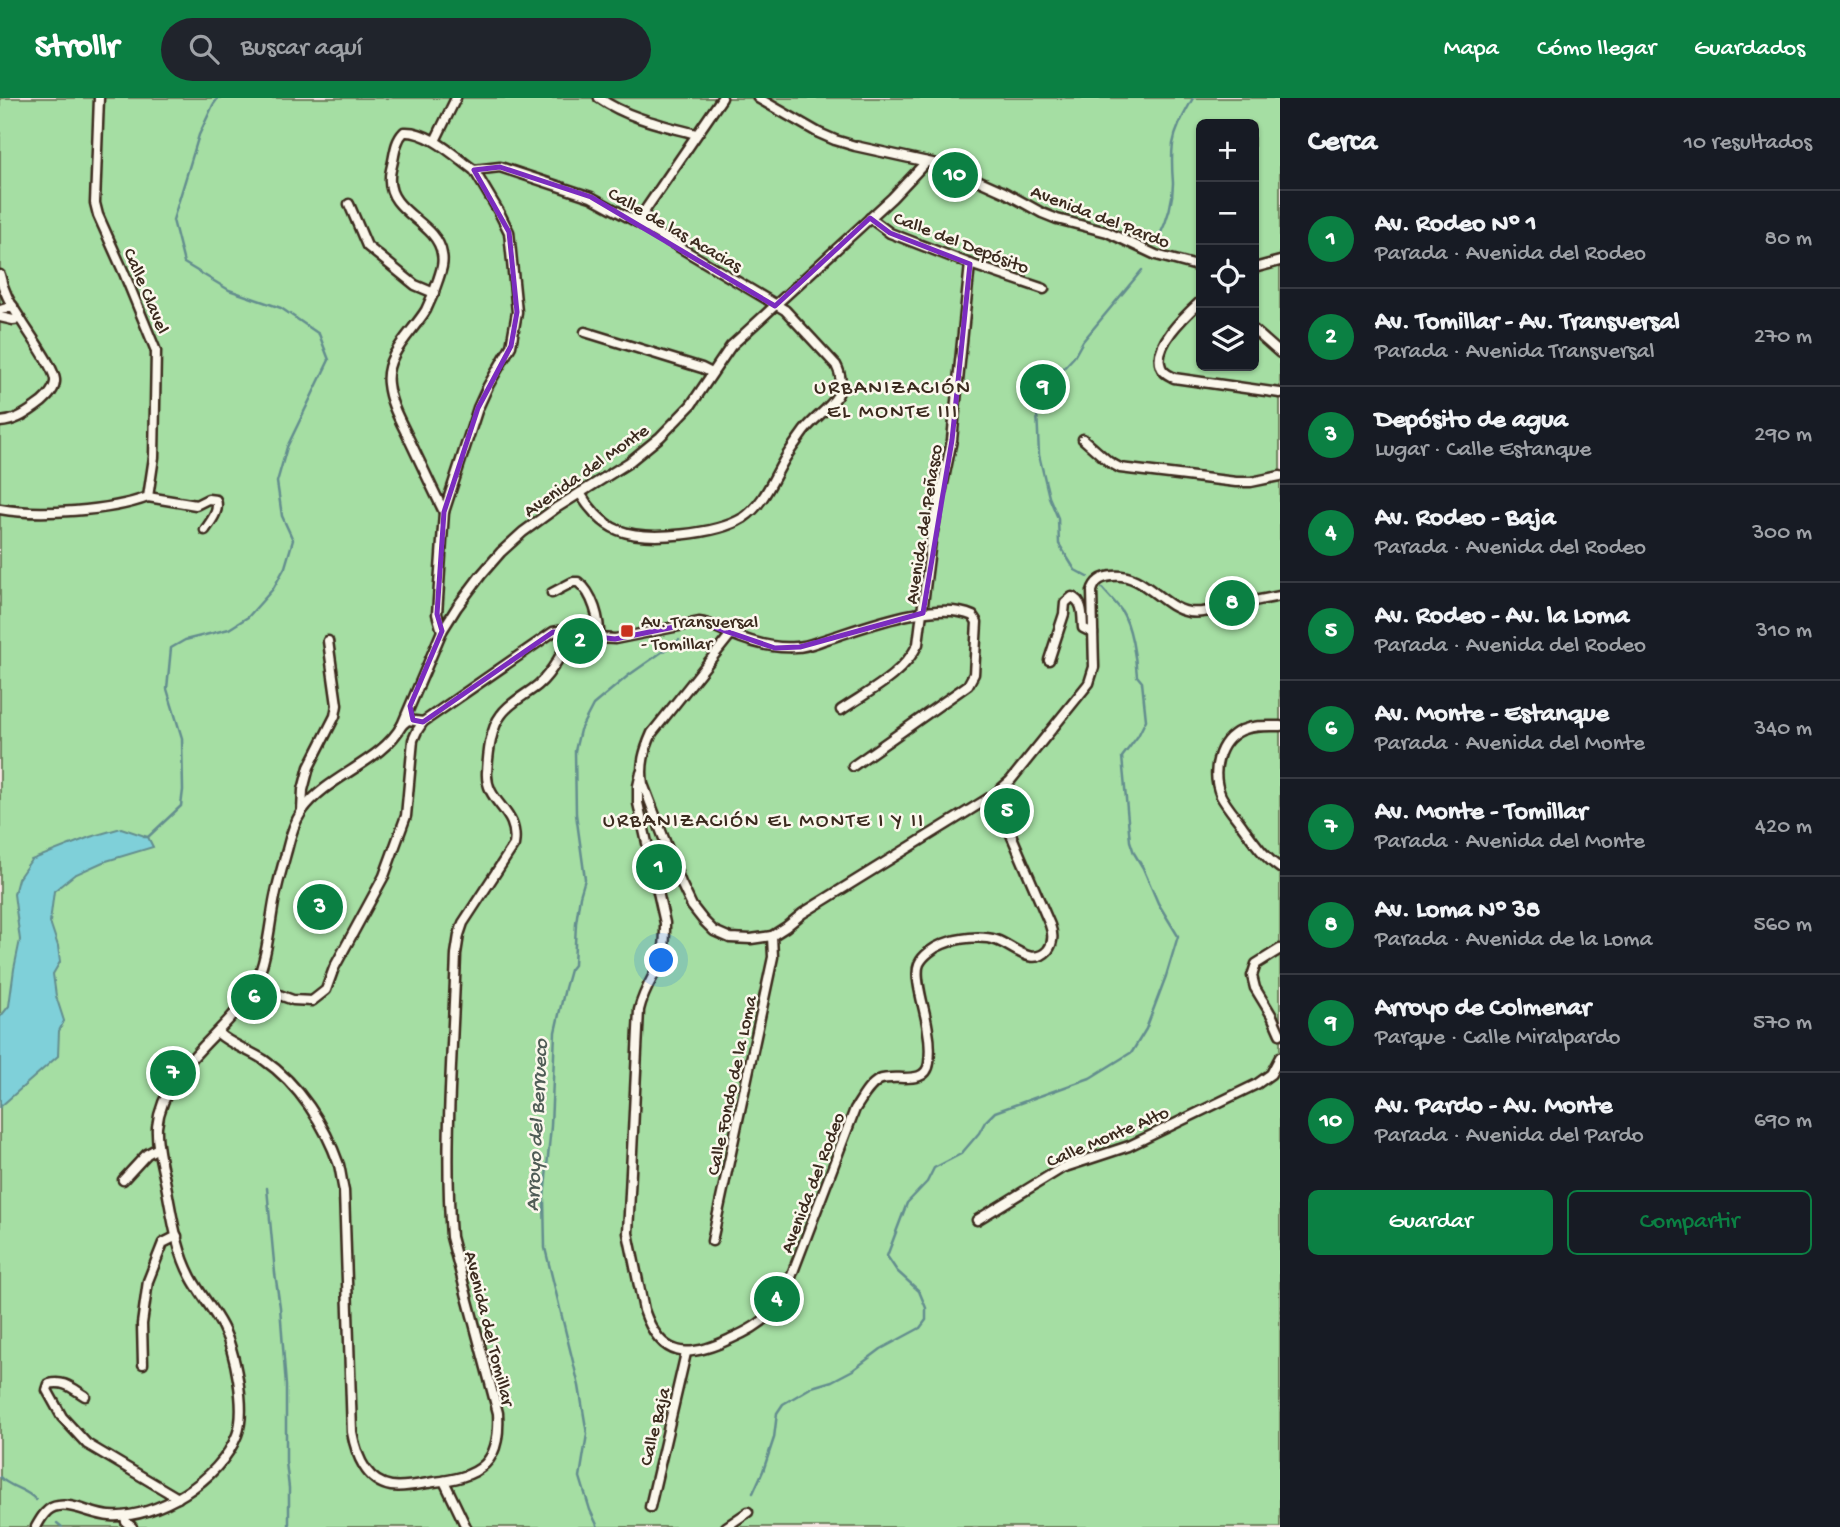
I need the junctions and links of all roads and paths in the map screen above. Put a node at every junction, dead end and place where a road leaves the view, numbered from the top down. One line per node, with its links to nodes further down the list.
1 (99, 98): 36 (street, Calle Clavel)
2 (456, 98): 7 (street)
3 (599, 98): 6 (street)
4 (722, 98): 6 (street)
5 (758, 98): 8 (street, Avenida del Pardo)
6 (696, 134): 12 (street)
7 (435, 141): 9 (street); 19 (street)
8 (926, 162): 11 (street, Avenida del Monte); 15 (street, Avenida del Pardo)
9 (474, 170): 12 (street, Calle de las Acacias); 38 (street)
10 (349, 204): 19 (street)
11 (870, 218): 14 (street, Calle del Depósito); 20 (street, Avenida del Monte)
12 (637, 222): 20 (street, Calle de las Acacias)
13 (1280, 261): 16 (street)
14 (970, 264): 18 (street, Calle del Depósito); 42 (street, Avenida del Peñasco)
15 (1196, 266)
16 (1259, 267)
17 (0, 275): 21 (street)
18 (1044, 289)
19 (434, 293): 38 (street)
20 (775, 305): 30 (street, Avenida del Monte); 35 (street, Calle de las Acacias)
21 (13, 306): 23 (street); 25 (street)
22 (1196, 306): 31 (street)
23 (0, 310)
24 (0, 317): 25 (street)
25 (20, 319): 32 (street)
26 (585, 332): 30 (street)
27 (1259, 334): 29 (street)
28 (1280, 340): 29 (street)
29 (1277, 350)
30 (712, 373): 35 (street, Avenida del Monte)
31 (1280, 393)
32 (0, 422)
33 (1083, 439): 34 (street)
34 (1280, 476)
35 (580, 493): 43 (street, Avenida del Monte)
36 (148, 497): 37 (street); 39 (street)
37 (0, 509)
38 (444, 512): 43 (street)
39 (205, 530)
40 (552, 593): 47 (street)
41 (1280, 596): 45 (street)
42 (923, 613): 46 (street); 51 (street, Avenida del Peñasco); 59 (street)
43 (442, 631): 50 (street, Avenida del Monte)
44 (573, 631): 47 (street); 53 (street); 82 (street, Avenida del Tomillar)
45 (1093, 633): 49 (street); 62 (street)
46 (731, 634): 47 (street); 60 (street)
47 (598, 638)
48 (328, 641): 61 (street)
49 (1049, 660)
50 (410, 706): 52 (street); 54 (street, Avenida del Monte)
51 (841, 710)
52 (413, 720): 53 (street); 54 (street); 56 (street)
53 (424, 722): 56 (street)
54 (402, 725): 57 (street); 58 (street, Avenida del Monte)
55 (1280, 726): 67 (street)
56 (417, 731): 57 (street)
57 (409, 737): 58 (street, Avenida del Monte); 70 (street)
58 (393, 738): 63 (street, Avenida del Monte)
59 (853, 766)
60 (641, 773): 64 (street); 66 (street)
61 (303, 790): 63 (street); 65 (street)
62 (994, 794): 68 (street); 79 (street, Avenida del Rodeo)
63 (314, 797): 65 (street, Avenida del Monte)
64 (649, 800): 66 (street); 68 (street)
65 (302, 811): 70 (street, Avenida del Monte)
66 (640, 814): 79 (street)
67 (1280, 868)
68 (772, 936): 78 (street, Calle Fondo de la Loma)
69 (1280, 949): 72 (street)
70 (255, 986): 71 (street, Avenida del Monte)
71 (218, 1033): 74 (street, Avenida del Monte); 82 (street, Avenida del Tomillar)
72 (1280, 1034)
73 (1280, 1057): 76 (street, Calle Monte Alto)
74 (158, 1148): 75 (street); 77 (street, Avenida del Monte)
75 (123, 1180)
76 (977, 1220)
77 (177, 1236): 80 (street); 83 (street, Avenida del Monte)
78 (712, 1241)
79 (687, 1353): 84 (street, Calle Baja)
80 (143, 1364)
81 (85, 1396): 83 (street)
82 (444, 1481): 89 (street)
83 (178, 1497): 86 (street, Avenida del Monte)
84 (650, 1507)
85 (748, 1512): 90 (street)
86 (125, 1516): 87 (street, Avenida del Monte); 88 (street)
87 (38, 1523)
88 (132, 1527)
89 (466, 1527)
90 (726, 1527)

